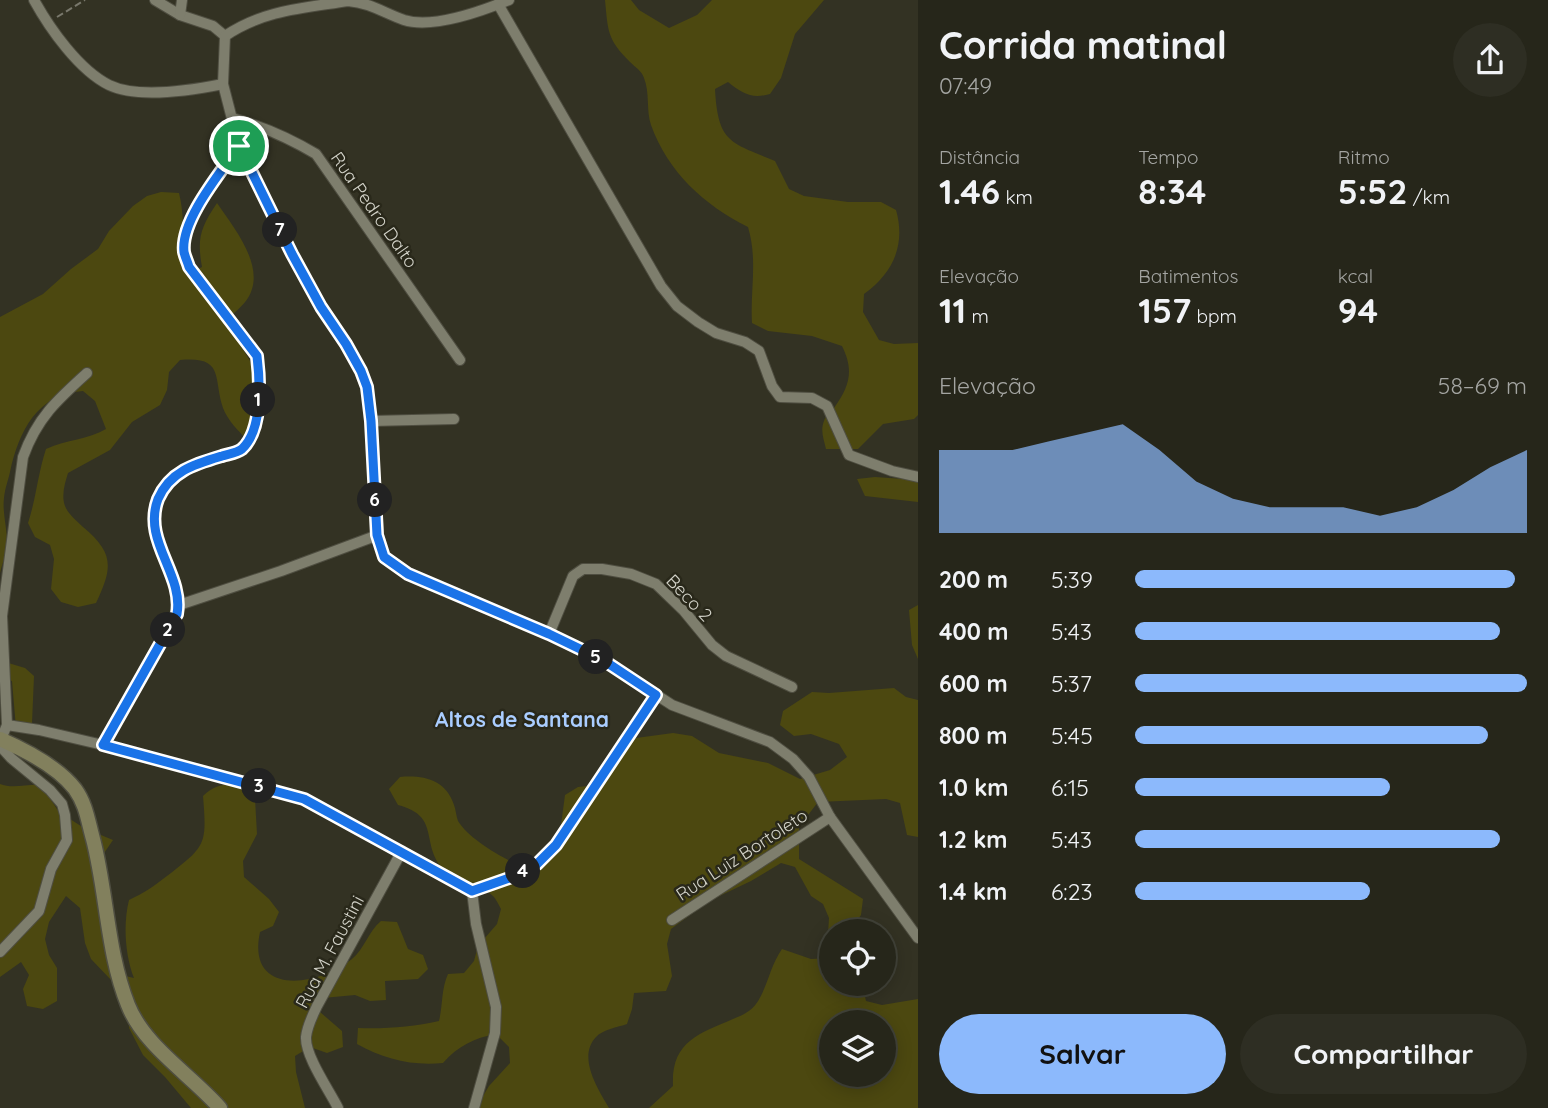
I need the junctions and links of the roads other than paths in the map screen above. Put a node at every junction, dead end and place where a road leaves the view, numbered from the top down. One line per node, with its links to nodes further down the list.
1 (34, 0): 8 (street)
2 (155, 0): 6 (street)
3 (182, 0): 6 (street)
4 (509, 0): 5 (street)
5 (498, 4): 7 (street); 15 (street)
6 (180, 15): 7 (street)
7 (225, 36): 8 (street)
8 (223, 84): 9 (street)
9 (232, 118): 10 (street); 11 (street, Rua Pedro Dalto)
10 (239, 146): 14 (street); 17 (street)
11 (460, 360)
12 (87, 373): 21 (street)
13 (454, 419): 14 (street)
14 (371, 421): 16 (street)
15 (918, 477)
16 (377, 535): 17 (street); 18 (street)
17 (179, 605): 23 (street)
18 (549, 634): 19 (street, Beco 2); 20 (street)
19 (792, 687)
20 (656, 695): 24 (street); 26 (street)
21 (7, 725): 22 (street); 23 (street)
22 (0, 739): 29 (street); 30 (street)
23 (103, 745): 25 (street)
24 (830, 817): 27 (street, Rua Luiz Bortoleto); 28 (street)
25 (402, 851): 26 (street); 31 (street, Rua M. Faustini)
26 (472, 891): 32 (street)
27 (672, 920)
28 (918, 938)
29 (0, 952)
30 (220, 1108)
31 (338, 1108)
32 (474, 1108)

